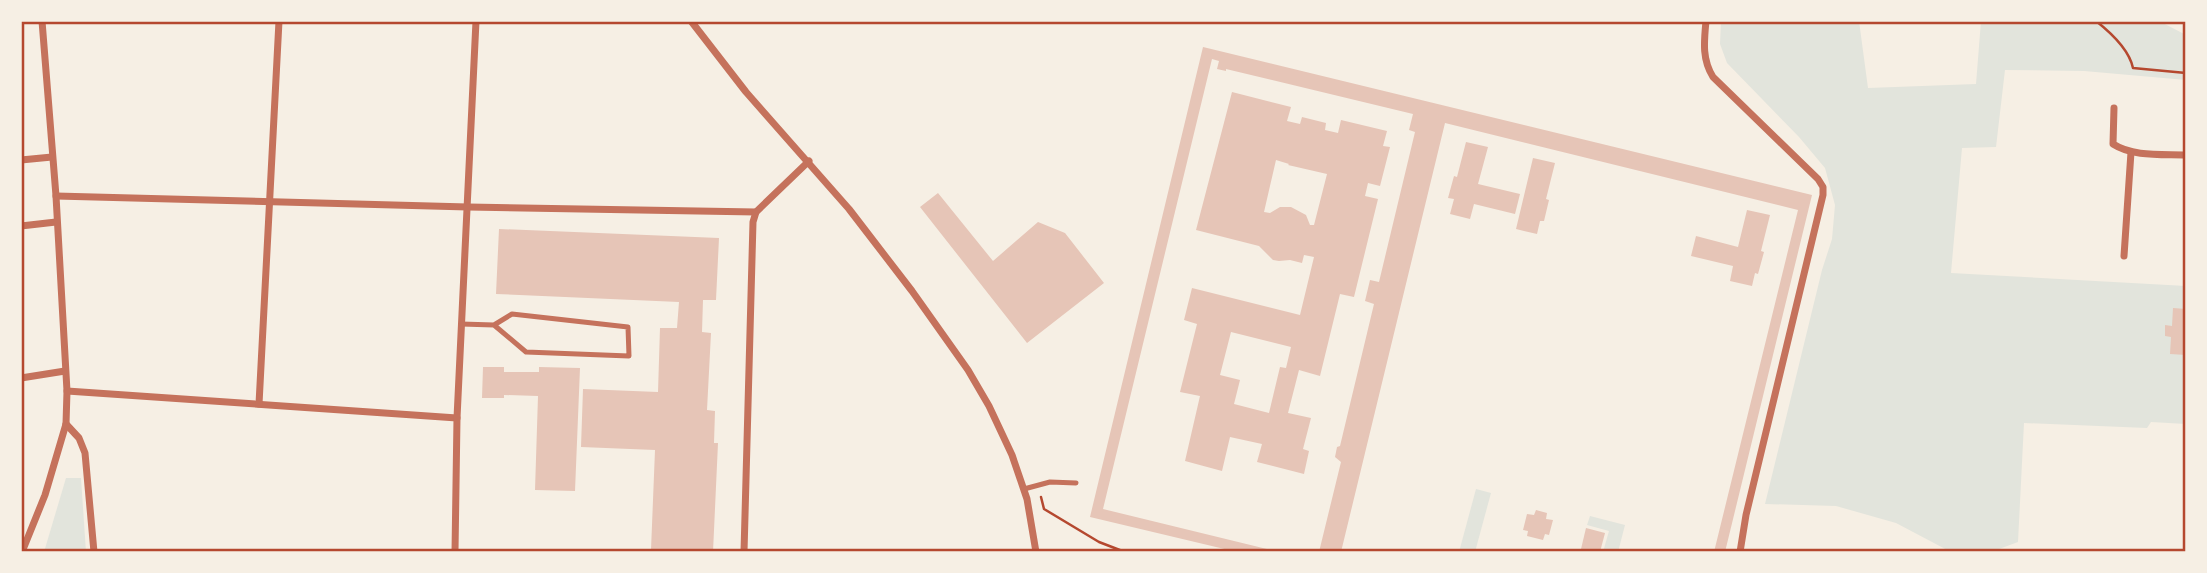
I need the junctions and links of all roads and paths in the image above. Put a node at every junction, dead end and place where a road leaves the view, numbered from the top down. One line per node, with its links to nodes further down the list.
1 (42, 21): 11 (street)
2 (279, 21): 15 (street)
3 (476, 21): 16 (street)
4 (691, 21): 13 (street)
5 (1706, 21): 38 (street)
6 (2096, 21): 7 (path)
7 (2186, 73)
8 (2114, 108): 9 (street)
9 (2131, 152): 10 (street); 20 (street)
10 (2186, 155)
11 (52, 157): 12 (street); 14 (street)
12 (21, 160)
13 (809, 162): 17 (street); 31 (street)
14 (56, 196): 15 (street); 18 (street)
15 (270, 202): 16 (street); 26 (street)
16 (468, 208): 17 (street); 21 (street)
17 (756, 212): 35 (street)
18 (56, 222): 19 (street); 23 (street)
19 (21, 226)
20 (2123, 256)
21 (461, 324): 22 (lane); 27 (street)
22 (494, 325): 22 (lane)
23 (65, 371): 24 (street); 25 (street)
24 (21, 378)
25 (67, 391): 26 (street); 28 (street)
26 (259, 404): 27 (street)
27 (457, 418): 34 (street)
28 (66, 424): 32 (street); 33 (street)
29 (1076, 483): 30 (lane)
30 (1038, 485): 31 (lane); 37 (path)
31 (1024, 489): 36 (street)
32 (22, 552)
33 (94, 552)
34 (455, 552)
35 (744, 552)
36 (1036, 552)
37 (1125, 552)
38 (1741, 552)

